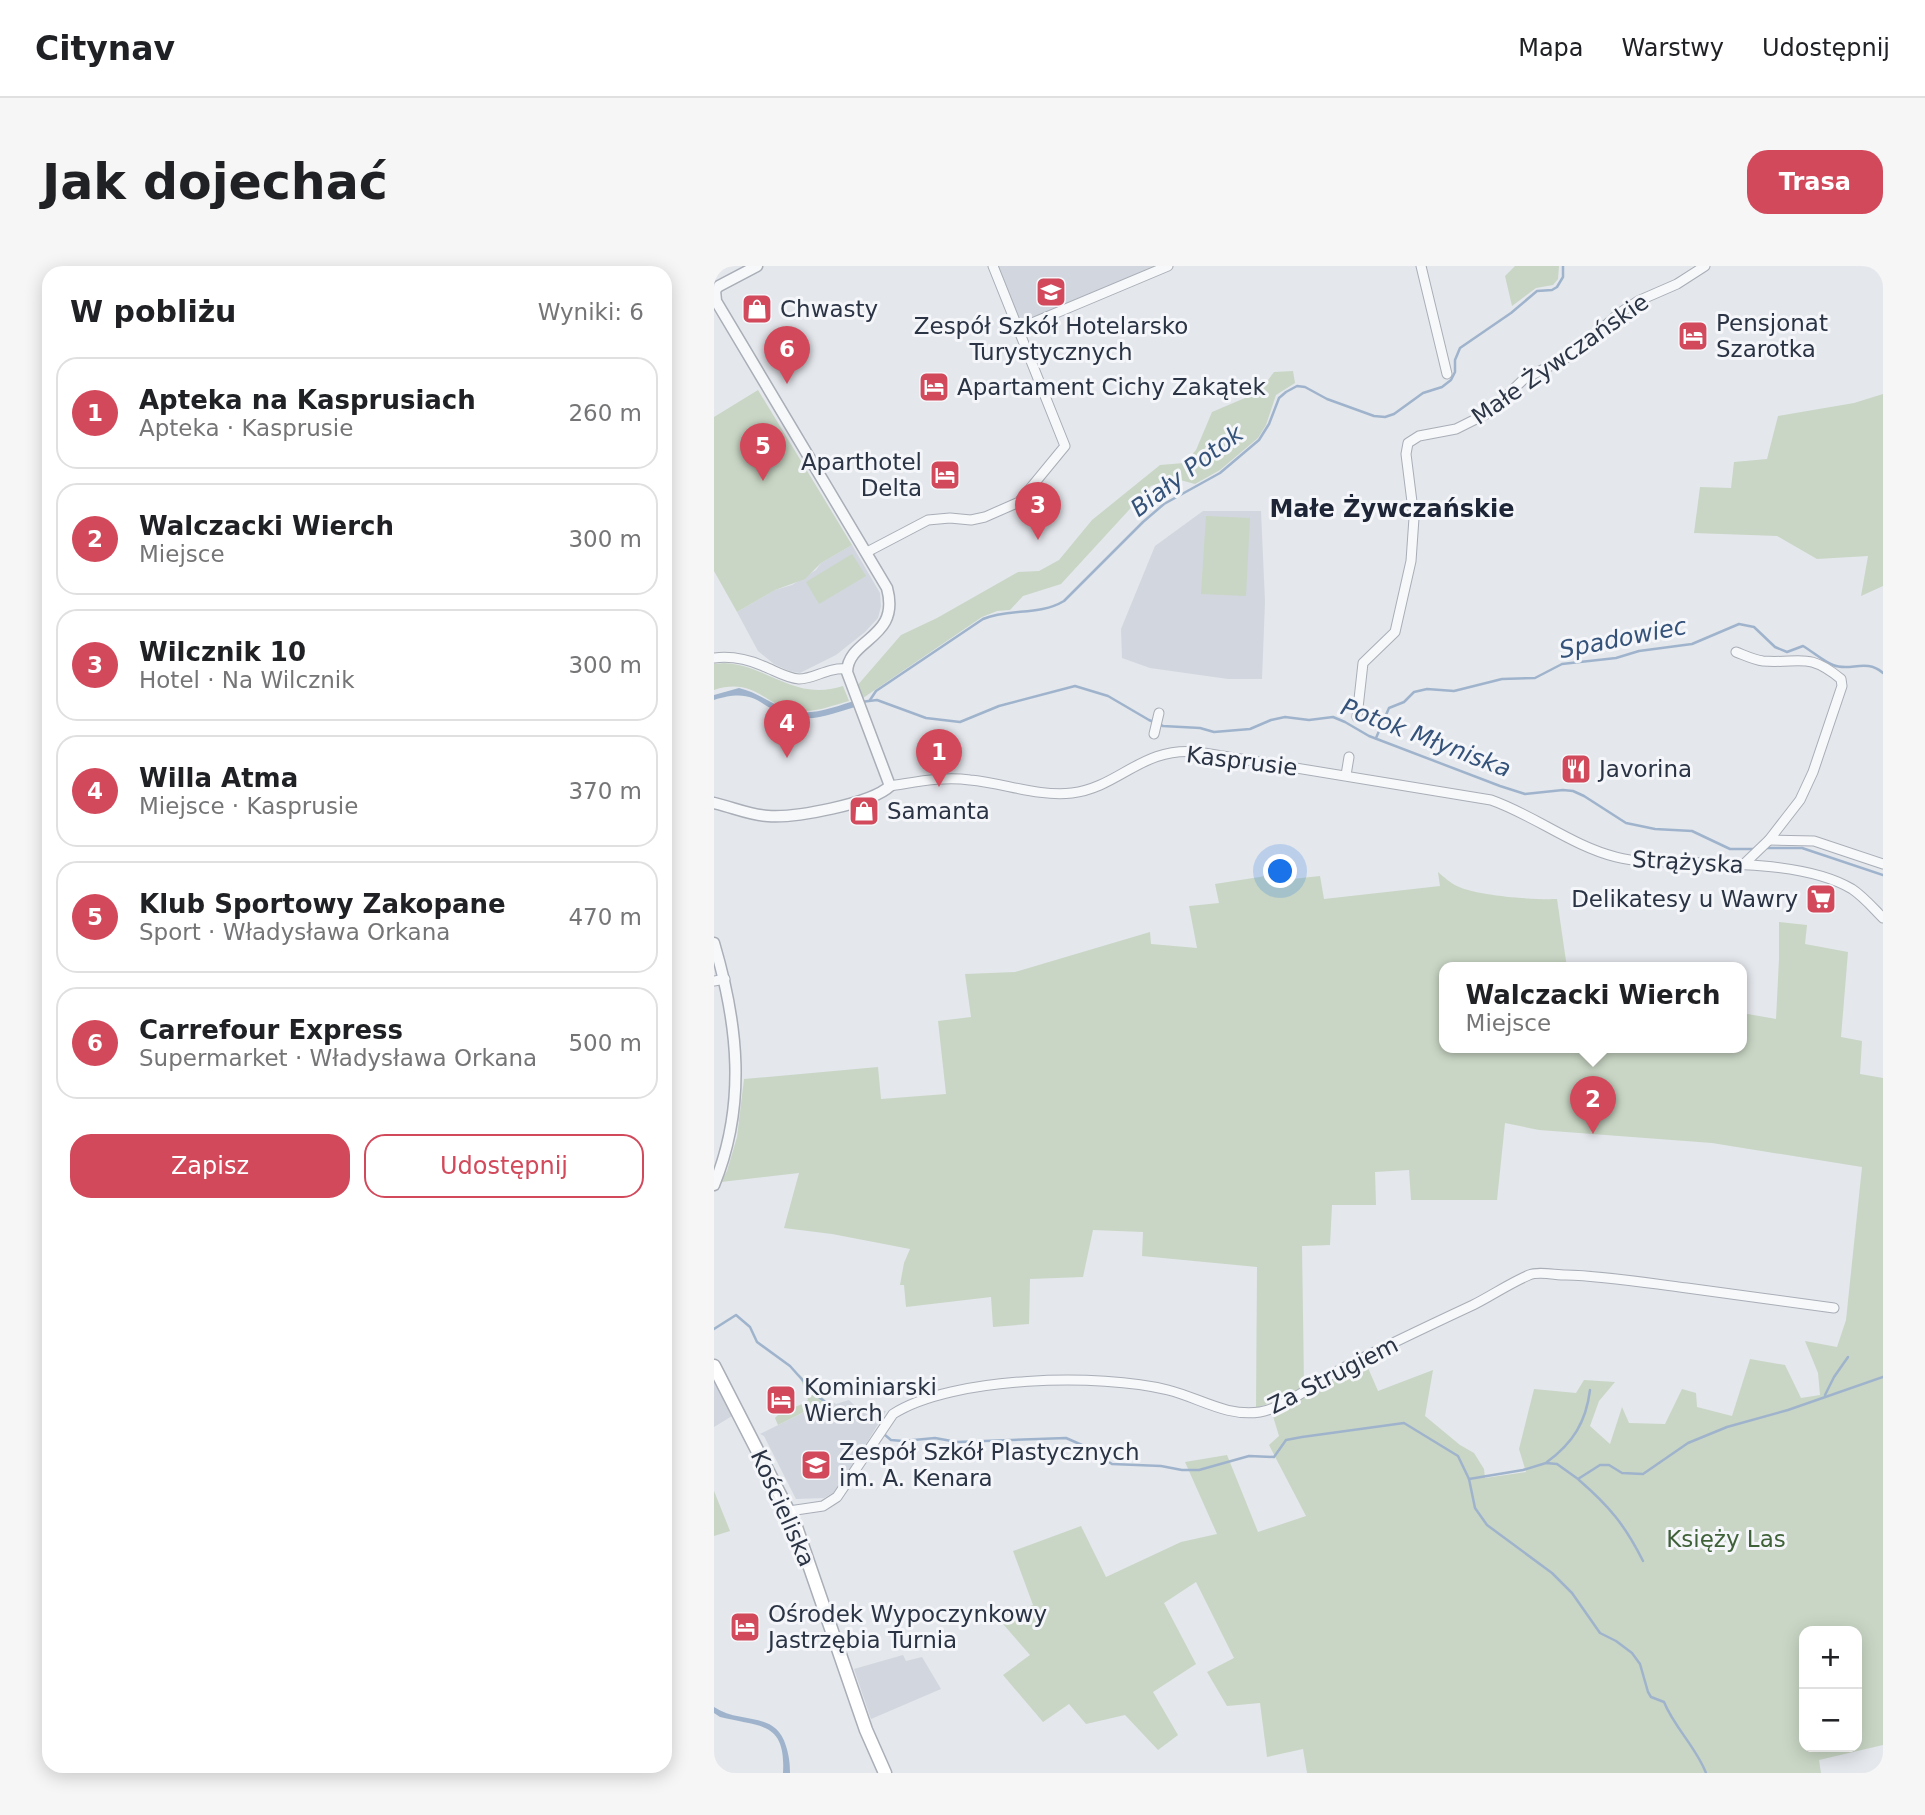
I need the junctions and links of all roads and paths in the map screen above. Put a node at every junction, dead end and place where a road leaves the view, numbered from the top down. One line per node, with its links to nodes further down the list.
1 (757, 266): 6 (street)
2 (993, 266): 7 (street)
3 (1168, 266): 7 (street)
4 (1421, 266): 8 (street)
5 (1705, 266): 14 (street, Małe Żywczańskie)
6 (715, 290): 9 (street)
7 (1018, 329): 9 (street)
8 (1447, 374)
9 (867, 552): 12 (street)
10 (1736, 652): 21 (street)
11 (714, 658): 12 (street)
12 (847, 668): 18 (street)
13 (1159, 713): 15 (street)
14 (1357, 717)
15 (1154, 734)
16 (1349, 757): 17 (street)
17 (1346, 775): 18 (street, Kasprusie); 19 (street, Kasprusie)
18 (890, 786): 20 (street, Kasprusie)
19 (1491, 800): 22 (street, Strążyska)
20 (714, 803)
21 (1767, 842): 22 (street); 23 (street)
22 (1744, 864): 24 (street, Strążyska)
23 (1883, 864)
24 (1883, 918)
25 (714, 943): 26 (street)
26 (719, 980): 27 (street)
27 (714, 1185)
28 (1834, 1308): 30 (street, Za Strugiem)
29 (714, 1366): 30 (main road, Kościeliska)
30 (789, 1511): 31 (main road, Kościeliska)
31 (885, 1773)

